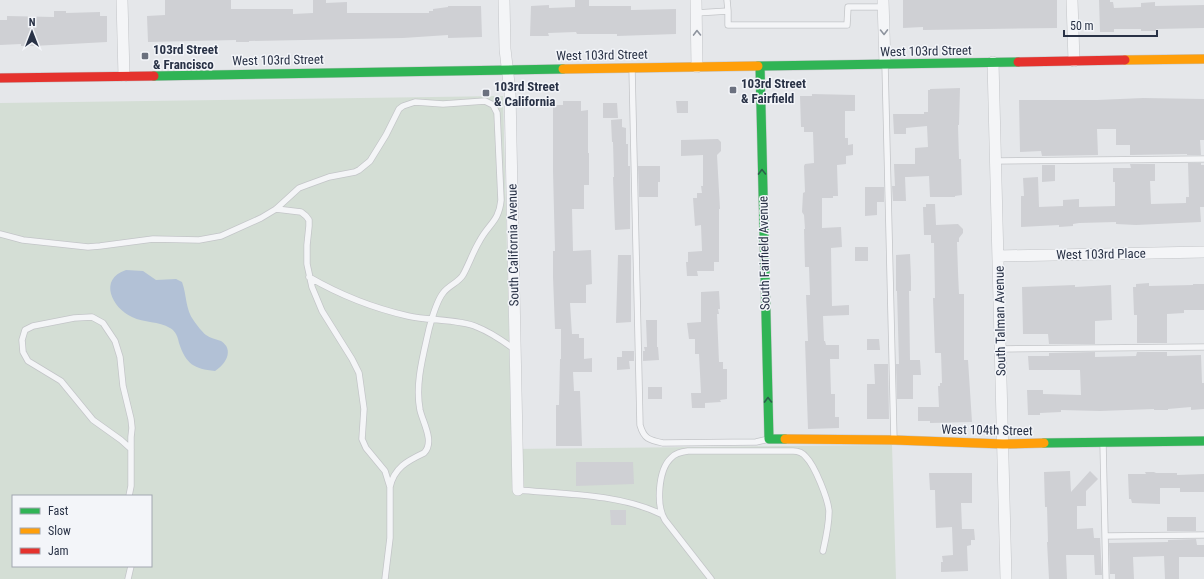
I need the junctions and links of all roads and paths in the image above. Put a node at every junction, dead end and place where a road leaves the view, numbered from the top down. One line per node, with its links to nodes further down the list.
1 (122, 0): 19 (street)
2 (504, 0): 18 (street, South California Avenue)
3 (696, 0): 10 (street)
4 (727, 0): 9 (lane)
5 (847, 0): 8 (lane)
6 (1072, 0): 12 (street)
7 (884, 4): 8 (lane); 14 (street, one-way to 14)
8 (848, 7): 9 (lane)
9 (728, 11): 10 (lane)
10 (696, 13): 16 (street, one-way to 10)
11 (1204, 59): 12 (main road, West 103rd Street)
12 (1074, 61): 13 (main road, West 103rd Street)
13 (993, 62): 14 (main road, West 103rd Street); 22 (street, South Talman Avenue)
14 (885, 64): 15 (main road, West 103rd Street); 33 (lane)
15 (760, 66): 16 (main road, West 103rd Street); 32 (main road, South Fairfield Avenue, one-way to 15)
16 (697, 67): 17 (main road, West 103rd Street)
17 (632, 68): 18 (main road, West 103rd Street); 32 (lane)
18 (507, 70): 19 (main road, West 103rd Street); 30 (street, South California Avenue)
19 (124, 76): 20 (main road, West 103rd Street)
20 (0, 78)
21 (1204, 158): 22 (lane)
22 (996, 161): 26 (street, South Talman Avenue)
23 (276, 209): 24 (lane); 27 (lane); 28 (lane)
24 (0, 234)
25 (1204, 252): 26 (street, West 103rd Place)
26 (998, 256): 31 (street, South Talman Avenue)
27 (309, 277): 28 (lane); 38 (lane)
28 (432, 320): 30 (lane); 38 (lane)
29 (1204, 347): 31 (lane)
30 (514, 348): 39 (street, South California Avenue)
31 (1000, 349): 36 (street, South Talman Avenue)
32 (769, 439): 33 (main road, West 104th Street)
33 (894, 440): 36 (main road, West 104th Street)
34 (1204, 441): 35 (main road, West 104th Street)
35 (1103, 443): 36 (main road, West 104th Street); 43 (lane)
36 (1003, 444): 49 (street, South Talman Avenue)
37 (131, 449): 37 (lane); 40 (lane)
38 (390, 487): 47 (lane)
39 (518, 490): 41 (lane)
40 (129, 495)
41 (661, 514): 44 (lane); 48 (lane)
42 (1204, 535): 43 (lane)
43 (1105, 536): 50 (lane)
44 (823, 551)
45 (131, 567): 46 (lane)
46 (128, 579)
47 (385, 579)
48 (711, 579)
49 (1006, 579)
50 (1106, 579)

